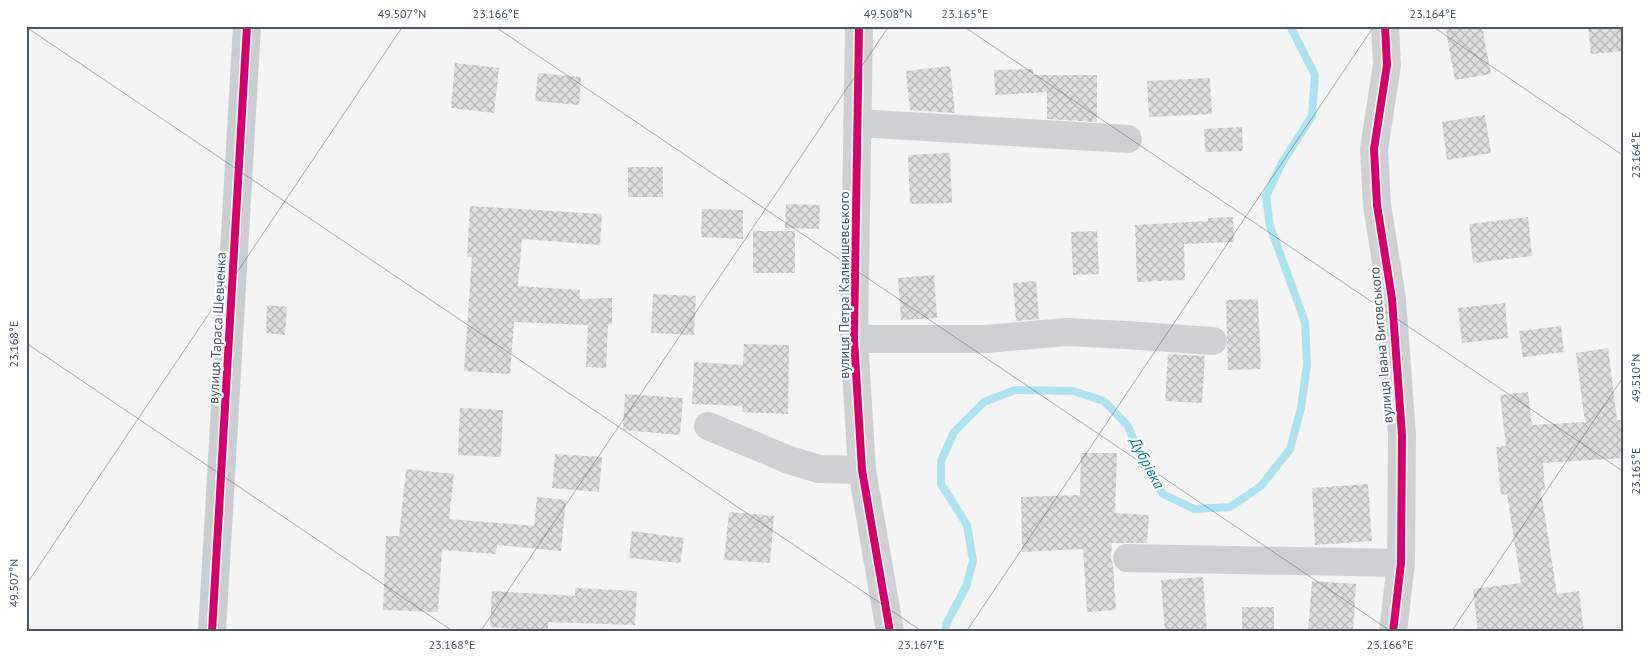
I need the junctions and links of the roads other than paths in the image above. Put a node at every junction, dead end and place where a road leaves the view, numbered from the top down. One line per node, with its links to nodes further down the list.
1 (247, 26): 12 (main road, вулиця Тараса Шевченка)
2 (859, 26): 4 (street, вулиця Петра Калнишевського)
3 (1385, 26): 11 (street, вулиця Івана Виговського)
4 (858, 123): 5 (street); 6 (street, вулиця Петра Калнишевського)
5 (1128, 140)
6 (854, 339): 7 (street); 9 (street, вулиця Петра Калнишевського)
7 (1213, 341)
8 (708, 426): 9 (street)
9 (862, 470): 13 (street, вулиця Петра Калнишевського)
10 (1127, 558): 11 (street)
11 (1401, 563): 14 (street, вулиця Івана Виговського)
12 (212, 632)
13 (890, 632)
14 (1393, 632)

